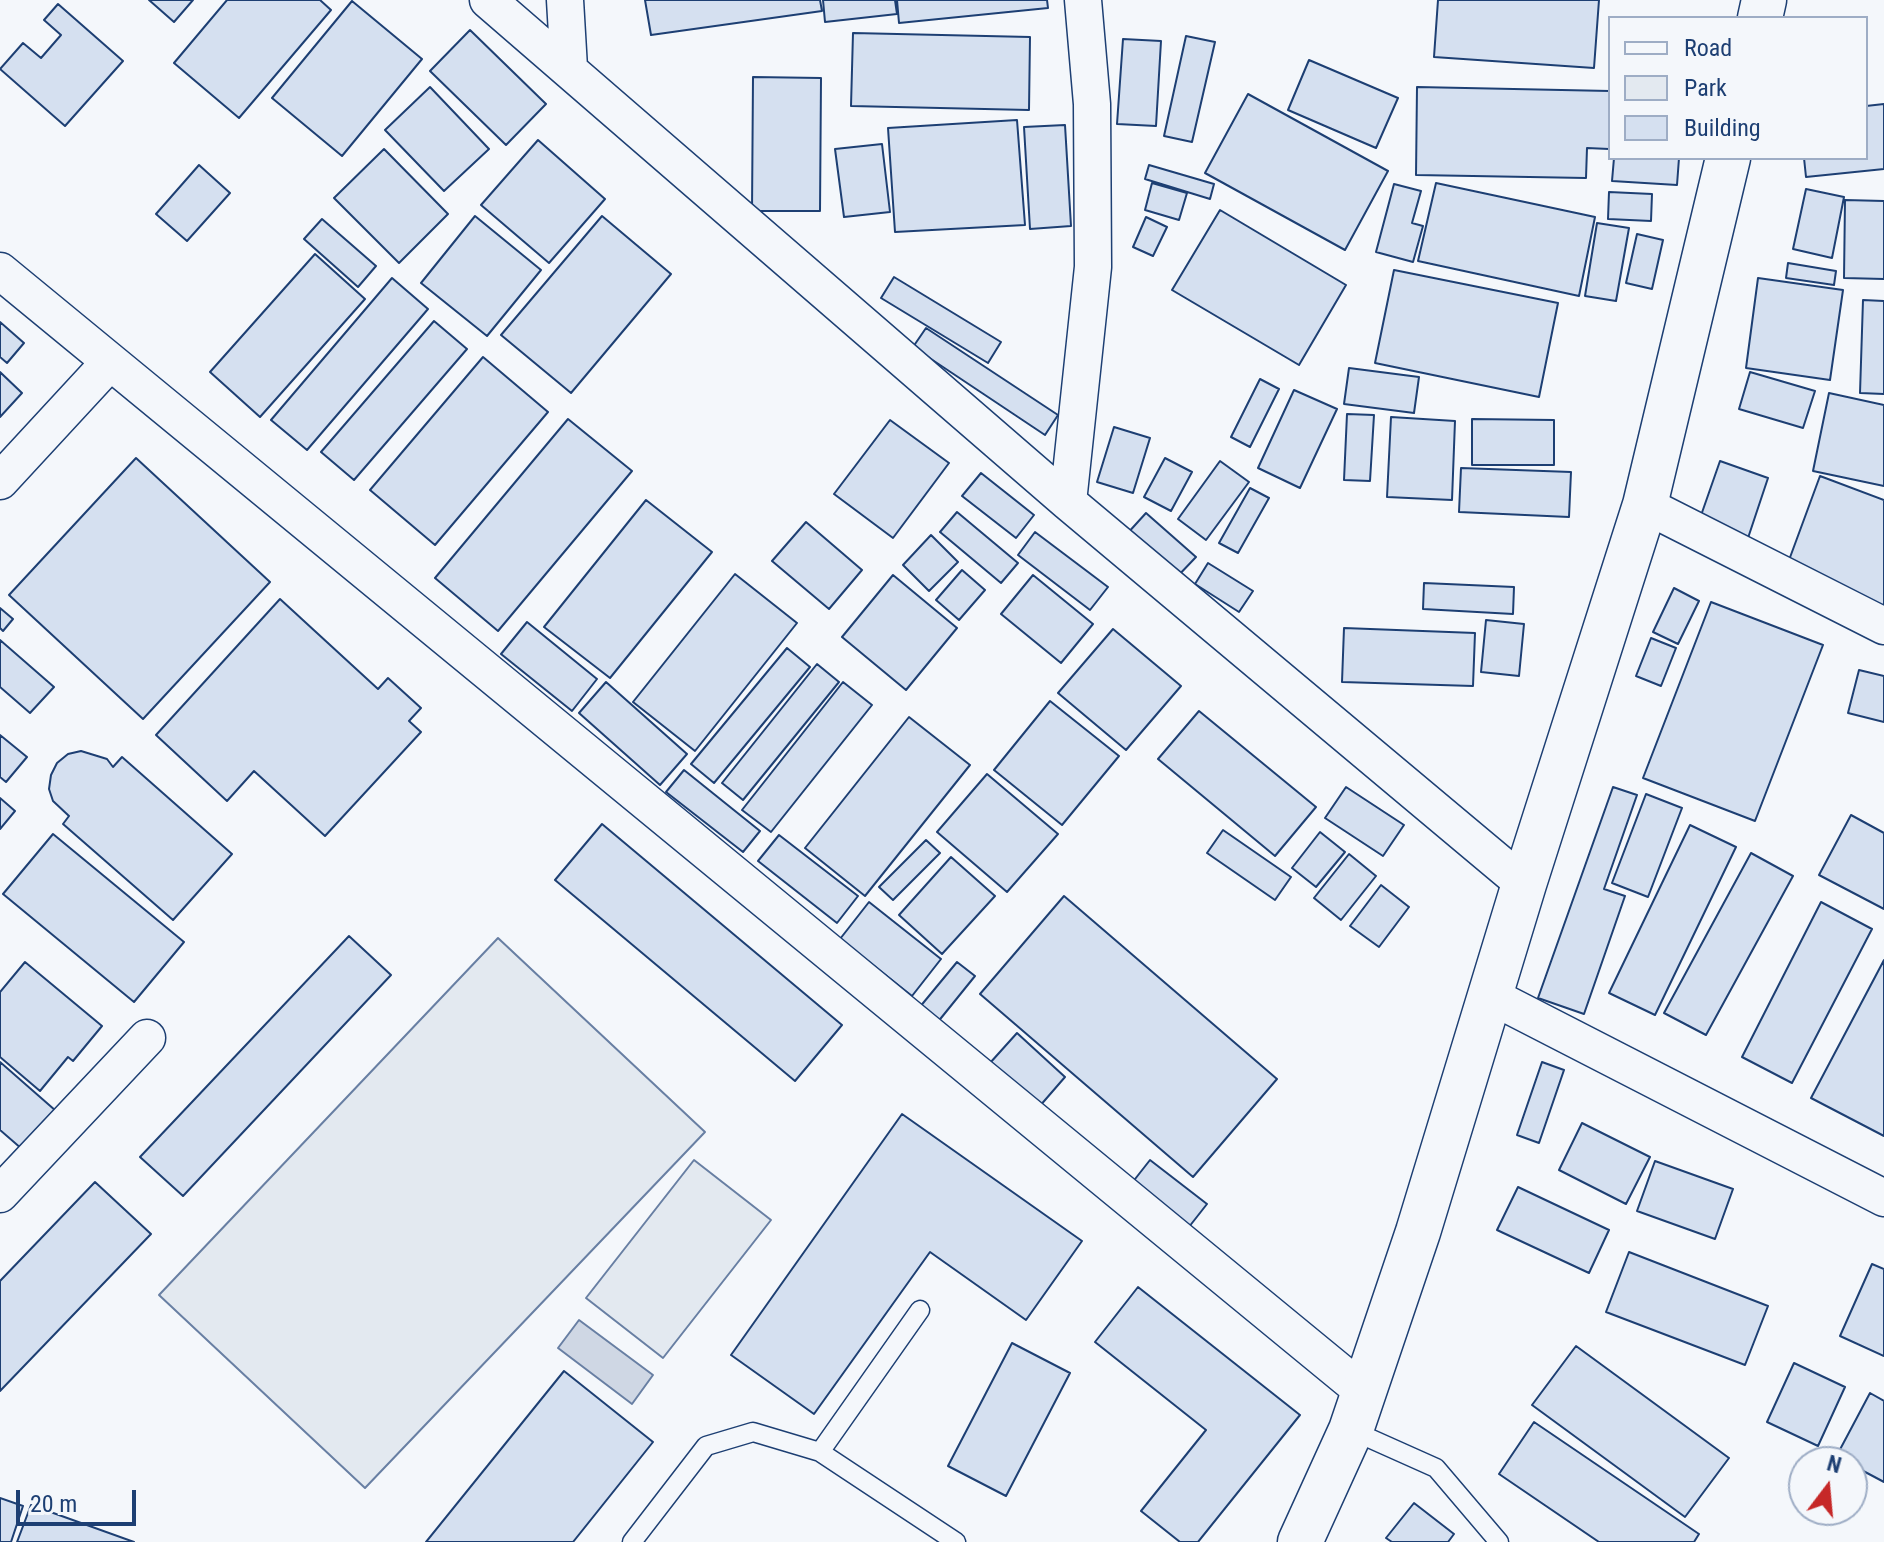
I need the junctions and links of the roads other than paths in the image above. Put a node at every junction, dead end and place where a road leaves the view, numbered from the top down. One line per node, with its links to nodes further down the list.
1 (488, 0): 4 (street)
2 (565, 0): 4 (street)
3 (1083, 0): 9 (street)
4 (569, 68): 9 (street)
5 (1728, 160): 10 (street)
6 (0, 271): 7 (street)
7 (109, 363): 8 (street); 18 (street)
8 (0, 481)
9 (1068, 502): 12 (street)
10 (1645, 505): 11 (street); 12 (street)
11 (1884, 626)
12 (1524, 884): 13 (street)
13 (1489, 995): 16 (street); 18 (street)
14 (147, 1038): 15 (street)
15 (0, 1194)
16 (1884, 1198)
17 (920, 1310): 19 (lane)
18 (1358, 1411): 22 (street); 23 (lane)
19 (820, 1452): 20 (lane); 21 (lane)
20 (632, 1542)
21 (956, 1542)
22 (1300, 1542)
23 (1499, 1542)

